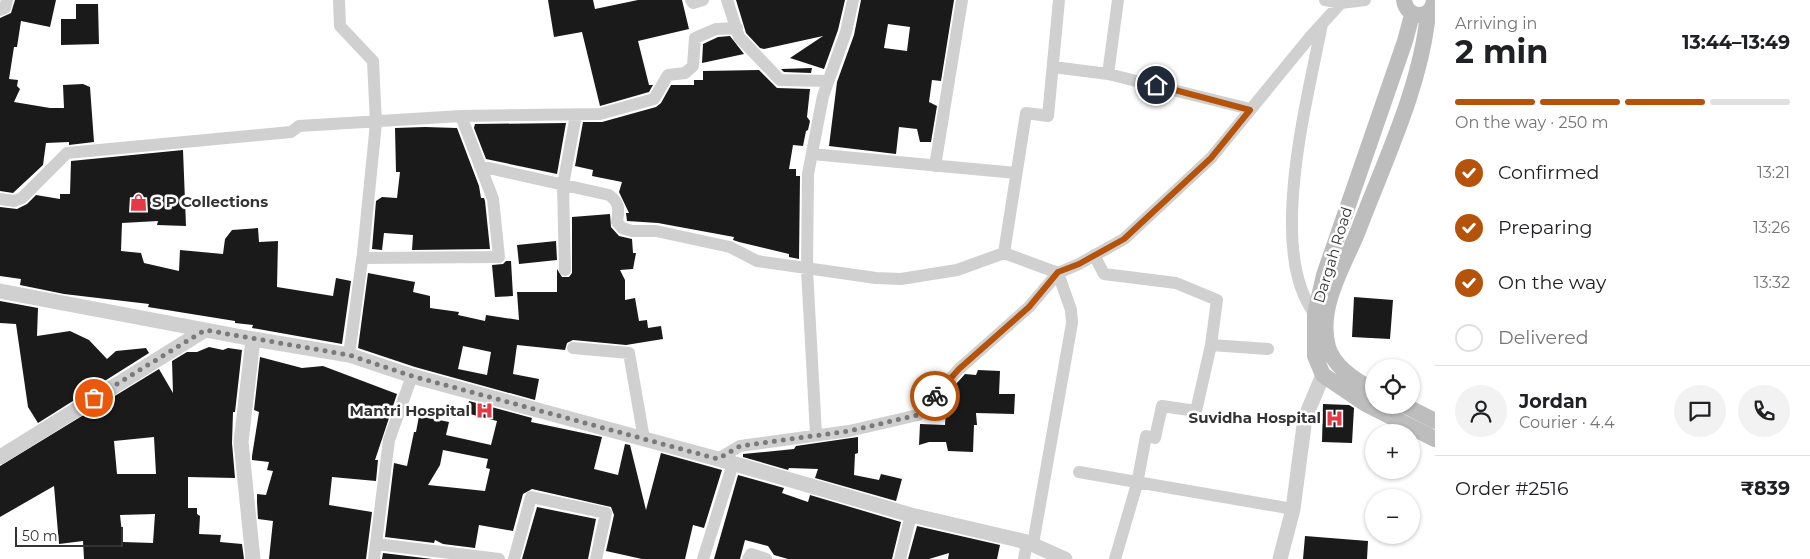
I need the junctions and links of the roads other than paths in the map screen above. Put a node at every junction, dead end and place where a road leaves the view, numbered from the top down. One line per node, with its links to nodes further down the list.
1 (7, 0): 15 (street)
2 (339, 0): 24 (street)
3 (691, 0): 4 (street)
4 (703, 0)
5 (727, 0): 17 (street)
6 (853, 0): 20 (street)
7 (962, 0): 27 (street)
8 (1059, 0): 18 (street)
9 (1118, 0): 19 (street)
10 (1325, 0): 13 (street)
11 (1365, 0): 13 (street)
12 (1404, 0): 14 (main road)
13 (1340, 2): 16 (street)
14 (1425, 9): 38 (main road, Dargah Road); 47 (main road, Dargah Road)
15 (0, 10)
16 (1322, 24): 21 (street); 38 (street)
17 (736, 28): 20 (street); 22 (street)
18 (1053, 67): 19 (street); 28 (street)
19 (1108, 74): 21 (street)
20 (828, 81): 25 (street)
21 (1250, 110): 32 (street)
22 (576, 115): 23 (street); 29 (street)
23 (460, 116): 24 (street); 26 (street)
24 (376, 122): 30 (street); 33 (street)
25 (812, 154): 27 (street); 35 (street)
26 (480, 166): 29 (street); 33 (street)
27 (935, 166): 28 (street)
28 (1016, 173): 31 (street)
29 (563, 185): 34 (street); 35 (street)
30 (0, 199)
31 (1004, 253): 35 (street); 36 (street)
32 (1094, 255): 36 (street); 41 (street)
33 (363, 258): 44 (street)
34 (565, 270)
35 (807, 270): 50 (street)
36 (1058, 272): 50 (street); 60 (street)
37 (0, 292): 39 (street)
38 (1315, 314): 45 (main road, Dargah Road)
39 (205, 330): 40 (street); 53 (street)
40 (252, 339): 44 (street); 63 (street)
41 (1211, 345): 43 (street); 57 (street)
42 (573, 348): 51 (street)
43 (1268, 349)
44 (349, 355): 46 (street)
45 (1323, 374): 52 (main road); 58 (street)
46 (412, 376): 51 (street); 61 (street)
47 (1365, 384)
48 (1420, 413): 49 (main road)
49 (1435, 421)
50 (816, 434): 54 (street)
51 (644, 439): 54 (street)
52 (1435, 440)
53 (0, 457)
54 (718, 459): 55 (street)
55 (733, 464): 59 (street); 68 (street)
56 (1079, 472): 57 (street)
57 (1137, 484): 58 (street); 74 (street)
58 (1293, 509): 75 (street)
59 (911, 516): 60 (street); 71 (street)
60 (1030, 543): 72 (street); 73 (street)
61 (376, 544): 62 (street); 64 (street)
62 (469, 557): 65 (street)
63 (253, 559)
64 (374, 559)
65 (499, 559)
66 (514, 559): 67 (street)
67 (596, 559)
68 (703, 559)
69 (748, 559): 70 (street)
70 (766, 559)
71 (900, 559)
72 (1024, 559)
73 (1065, 559)
74 (1115, 559)
75 (1280, 559)

